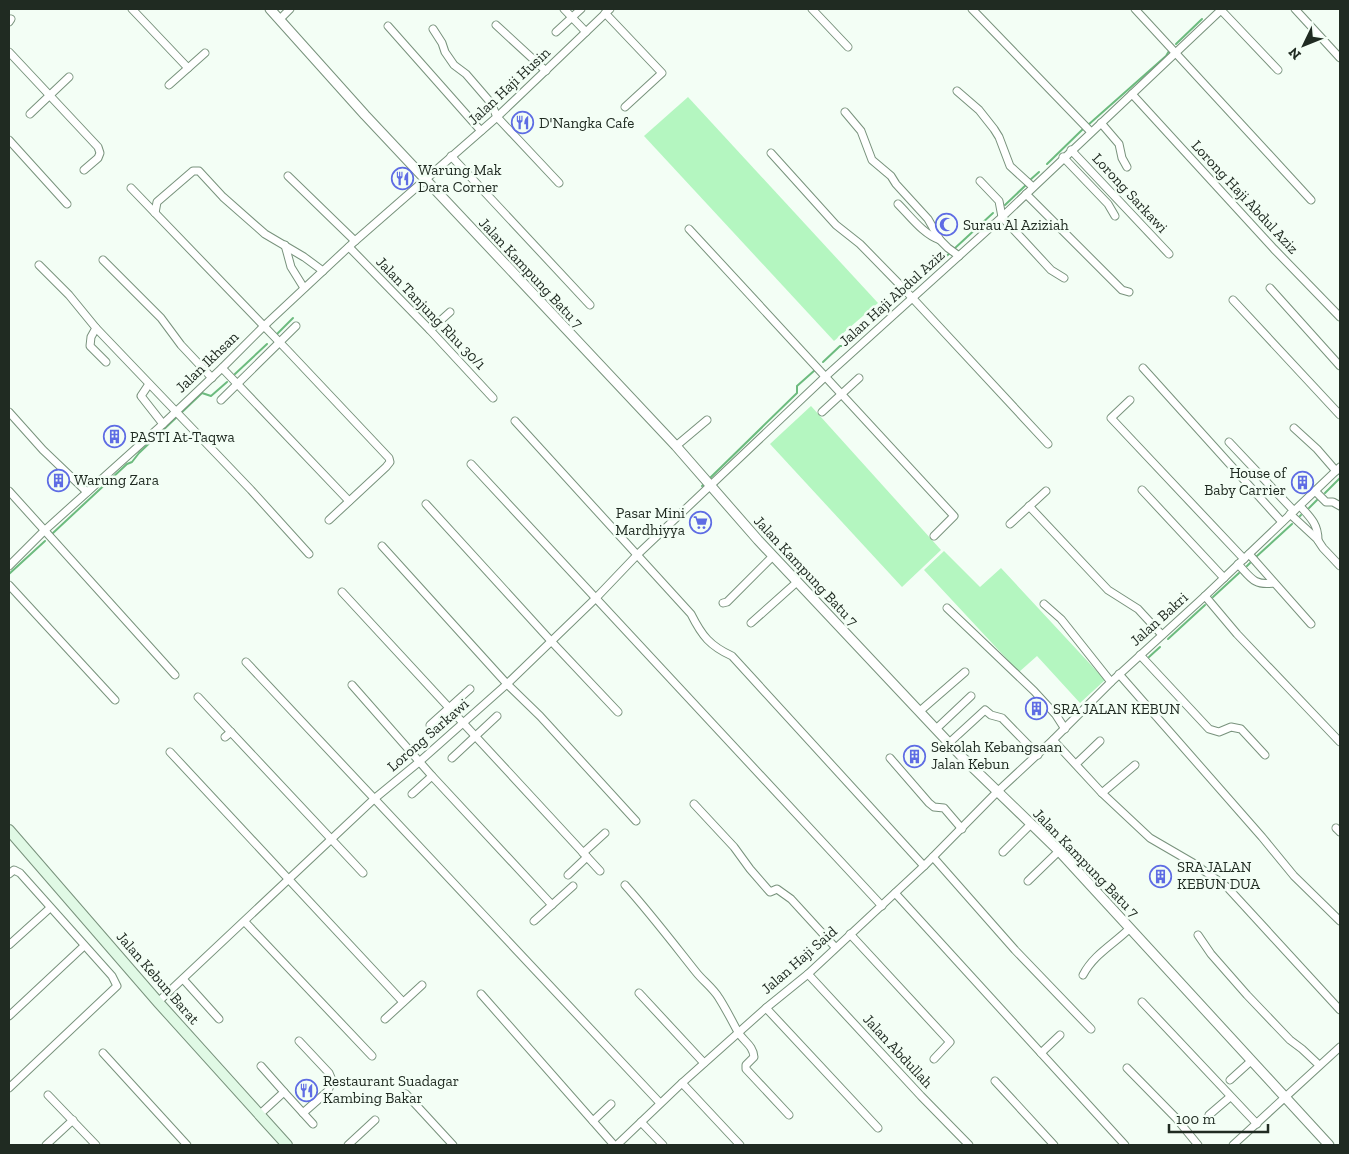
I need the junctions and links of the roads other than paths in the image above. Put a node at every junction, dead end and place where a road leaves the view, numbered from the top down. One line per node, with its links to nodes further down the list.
1 (132, 9): 24 (street)
2 (270, 9): 13 (street, Jalan Kampung Batu 7)
3 (290, 9): 13 (street)
4 (564, 9): 12 (street)
5 (581, 9): 12 (street)
6 (812, 9): 19 (street)
7 (972, 9): 38 (street)
8 (1136, 9): 21 (street)
9 (1295, 9): 23 (street)
10 (1220, 10): 21 (street, Jalan Haji Abdul Aziz); 25 (street)
11 (607, 11): 18 (street, Jalan Haji Husin); 32 (street)
12 (572, 17): 17 (street); 18 (street)
13 (280, 19): 47 (street, Jalan Kampung Batu 7)
14 (496, 25): 26 (street)
15 (388, 26): 37 (street)
16 (434, 29): 35 (street)
17 (556, 32)
18 (586, 32): 26 (street, Jalan Haji Husin)
19 (848, 47)
20 (9, 52): 31 (street)
21 (1176, 52): 30 (street, Jalan Haji Abdul Aziz); 53 (street)
22 (205, 53): 24 (street)
23 (1340, 58)
24 (188, 68): 28 (street)
25 (1278, 70)
26 (546, 72): 35 (street, Jalan Haji Husin)
27 (69, 77): 31 (street)
28 (169, 85)
29 (957, 91): 50 (street)
30 (1132, 94): 36 (street, Jalan Haji Abdul Aziz); 77 (street, Lorong Haji Abdul Aziz)
31 (50, 95): 34 (street); 45 (street)
32 (625, 107)
33 (845, 112): 61 (street)
34 (30, 114)
35 (497, 117): 37 (street, Jalan Haji Husin); 49 (street)
36 (1101, 123): 38 (street, Jalan Haji Abdul Aziz); 44 (street)
37 (481, 131): 42 (street, Jalan Haji Husin)
38 (1090, 131): 40 (street, Jalan Haji Abdul Aziz)
39 (9, 140): 54 (street)
40 (1071, 150): 43 (street, Jalan Haji Abdul Aziz); 64 (street, Lorong Sarkawi)
41 (771, 154): 73 (street)
42 (451, 156): 47 (street, Jalan Haji Husin); 75 (street)
43 (1063, 157): 50 (street, Jalan Haji Abdul Aziz); 57 (street)
44 (1127, 167)
45 (84, 170)
46 (288, 176): 60 (street)
47 (424, 179): 60 (street, Jalan Ikhsan); 106 (street, Jalan Kampung Batu 7)
48 (980, 181): 58 (street)
49 (558, 182)
50 (1029, 184): 52 (street, Jalan Haji Abdul Aziz)
51 (131, 188): 56 (street)
52 (1026, 194): 58 (street, Jalan Haji Abdul Aziz); 72 (street)
53 (1311, 200)
54 (67, 204)
55 (898, 204): 61 (street)
56 (155, 213): 62 (street); 78 (street)
57 (1115, 216)
58 (1002, 217): 65 (street, Jalan Haji Abdul Aziz); 69 (street)
59 (689, 229): 88 (street)
60 (356, 240): 63 (street, Jalan Ikhsan)
61 (940, 240): 65 (street)
62 (285, 245): 68 (street); 70 (street)
63 (348, 247): 68 (street, Jalan Ikhsan); 81 (street, Jalan Tanjung Rhu 30/1)
64 (1169, 254)
65 (957, 255): 73 (street, Jalan Haji Abdul Aziz)
66 (103, 260): 87 (street)
67 (39, 265): 80 (street)
68 (323, 271): 70 (street, Jalan Ikhsan)
69 (1064, 278)
70 (304, 288): 78 (street, Jalan Ikhsan)
71 (1270, 288): 84 (street)
72 (1129, 292)
73 (911, 296): 88 (street, Jalan Haji Abdul Aziz); 105 (street)
74 (1233, 300): 99 (street)
75 (590, 304)
76 (450, 312): 81 (street)
77 (1340, 316)
78 (264, 326): 82 (street); 85 (street, Jalan Ikhsan)
79 (296, 326): 82 (street)
80 (96, 328): 83 (street); 91 (street)
81 (430, 330): 93 (street, Jalan Tanjung Rhu 30/1)
82 (280, 342): 90 (street); 115 (street)
83 (106, 362)
84 (1340, 366)
85 (222, 368): 87 (street, Jalan Ikhsan); 90 (street)
86 (1143, 368): 121 (street)
87 (212, 378): 98 (street, Jalan Ikhsan)
88 (825, 378): 92 (street); 109 (street, Jalan Haji Abdul Aziz)
89 (860, 378): 92 (street)
90 (235, 383): 94 (street); 115 (street)
91 (149, 384): 98 (street); 102 (street)
92 (841, 395): 97 (street); 124 (street)
93 (493, 398)
94 (221, 400)
95 (1130, 400): 130 (street)
96 (9, 412): 114 (street)
97 (822, 412)
98 (178, 414): 102 (street, Jalan Ikhsan); 127 (street)
99 (1340, 415)
100 (707, 420): 106 (street)
101 (515, 421): 128 (street)
102 (163, 424): 114 (street, Jalan Ikhsan)
103 (1294, 428): 108 (street)
104 (1229, 442): 119 (street)
105 (1048, 444)
106 (676, 446): 109 (street, Jalan Kampung Batu 7)
107 (471, 464): 139 (street)
108 (1338, 469): 112 (street, Jalan Bakri)
109 (711, 486): 128 (street, Lorong Sarkawi); 129 (street, Jalan Kampung Batu 7)
110 (9, 490): 123 (street)
111 (1142, 490): 133 (street)
112 (1315, 490): 118 (street); 119 (street, Jalan Bakri)
113 (1046, 491): 117 (street)
114 (87, 492): 123 (street, Jalan Ikhsan)
115 (349, 501): 120 (street)
116 (426, 504): 146 (street)
117 (1029, 506): 122 (street); 145 (street)
118 (1340, 506)
119 (1295, 511): 121 (street, Jalan Bakri); 125 (street); 125 (street)
120 (329, 520)
121 (1282, 522): 130 (street, Jalan Bakri)
122 (1010, 524)
123 (44, 531): 131 (street, Jalan Ikhsan); 151 (street)
124 (934, 536)
125 (1318, 540): 132 (street)
126 (382, 546): 153 (street)
127 (309, 554)
128 (638, 554): 139 (street, Lorong Sarkawi); 196 (street)
129 (773, 556): 134 (street, Jalan Kampung Batu 7); 140 (street)
130 (1243, 559): 133 (street, Jalan Bakri); 135 (street); 135 (street)
131 (9, 566)
132 (1340, 566)
133 (1224, 578): 138 (street, Jalan Bakri)
134 (797, 582): 143 (street); 160 (street, Jalan Kampung Batu 7)
135 (1274, 583): 144 (street)
136 (9, 585): 158 (street)
137 (342, 592): 159 (street)
138 (1205, 596): 145 (street, Jalan Bakri); 170 (street)
139 (595, 600): 146 (street, Lorong Sarkawi); 207 (street)
140 (722, 603)
141 (1044, 604): 152 (street)
142 (947, 608): 165 (street)
143 (751, 623)
144 (1311, 624)
145 (1162, 635): 147 (street, Jalan Bakri)
146 (551, 641): 153 (street, Lorong Sarkawi); 161 (street)
147 (1140, 656): 150 (street, Jalan Bakri); 174 (street)
148 (246, 662): 184 (street)
149 (965, 672): 160 (street)
150 (1119, 674): 152 (street, Jalan Bakri); 210 (street)
151 (174, 675)
152 (1111, 682): 165 (street, Jalan Bakri)
153 (507, 684): 163 (street, Lorong Sarkawi); 186 (street)
154 (352, 685): 177 (street)
155 (470, 689): 159 (street)
156 (971, 696): 166 (street)
157 (198, 697): 191 (street)
158 (115, 700)
159 (450, 708): 163 (street); 164 (street)
160 (920, 711): 166 (street, Jalan Kampung Batu 7)
161 (618, 712)
162 (497, 716): 167 (street)
163 (464, 723): 167 (street); 177 (street, Lorong Sarkawi)
164 (430, 725)
165 (1065, 728): 168 (street, Jalan Bakri)
166 (936, 729): 171 (street, Jalan Kampung Batu 7)
167 (476, 736): 175 (street); 194 (street)
168 (1053, 740): 173 (street, Jalan Bakri); 178 (street)
169 (1100, 741): 178 (street)
170 (1340, 742)
171 (949, 743): 173 (street); 181 (street, Jalan Kampung Batu 7)
172 (170, 752): 201 (street)
173 (1038, 754): 181 (street, Jalan Bakri)
174 (1265, 756)
175 (452, 758)
176 (890, 758): 189 (street)
177 (419, 762): 180 (street); 184 (street, Lorong Sarkawi)
178 (1076, 764): 182 (street)
179 (1135, 765): 182 (street)
180 (432, 776): 183 (street); 206 (street)
181 (997, 792): 187 (street, Jalan Kampung Batu 7); 189 (street, Jalan Haji Said)
182 (1102, 793): 228 (street)
183 (412, 794)
184 (374, 799): 191 (street, Lorong Sarkawi); 255 (street)
185 (694, 804): 217 (street)
186 (636, 821)
187 (1031, 824): 192 (street, Jalan Kampung Batu 7); 193 (street)
188 (9, 830): 224 (main road, Jalan Kebun Barat)
189 (962, 830): 195 (street, Jalan Haji Said)
190 (605, 833): 194 (street)
191 (332, 839): 198 (street); 201 (street, Lorong Sarkawi)
192 (1059, 851): 202 (street); 212 (street, Jalan Kampung Batu 7)
193 (1003, 852)
194 (585, 855): 197 (street); 200 (street)
195 (933, 857): 196 (street, Jalan Haji Said); 232 (street)
196 (924, 866): 205 (street, Jalan Haji Said)
197 (600, 871)
198 (363, 873)
199 (9, 874): 208 (street)
200 (568, 875)
201 (288, 880): 211 (street, Lorong Sarkawi); 225 (street)
202 (1028, 881)
203 (625, 885): 233 (street)
204 (573, 886): 206 (street)
205 (895, 893): 207 (street, Jalan Haji Said); 238 (street)
206 (552, 905): 209 (street)
207 (882, 906): 213 (street, Jalan Haji Said)
208 (50, 908): 215 (street); 216 (street)
209 (534, 921)
210 (1340, 921)
211 (245, 922): 220 (street, Lorong Sarkawi); 239 (street)
212 (1130, 928): 219 (street); 241 (street, Jalan Kampung Batu 7)
213 (850, 934): 217 (street, Jalan Haji Said); 240 (street)
214 (1198, 935): 243 (street)
215 (9, 945)
216 (84, 946): 229 (street); 249 (street)
217 (835, 947): 218 (street, Jalan Haji Said)
218 (808, 974): 227 (street, Jalan Haji Said); 277 (street, Jalan Abdullah)
219 (1083, 975)
220 (183, 980): 224 (street, Lorong Sarkawi); 230 (street)
221 (422, 985): 225 (street)
222 (639, 993): 242 (street)
223 (481, 994): 263 (street)
224 (158, 1002): 258 (main road, Jalan Kebun Barat)
225 (403, 1002): 231 (street)
226 (1142, 1002): 253 (street)
227 (766, 1008): 233 (street, Jalan Haji Said); 267 (street)
228 (1340, 1010)
229 (9, 1016)
230 (220, 1019)
231 (385, 1019)
232 (1091, 1029)
233 (738, 1032): 242 (street, Jalan Haji Said); 259 (street)
234 (1060, 1035): 238 (street)
235 (299, 1041): 257 (street)
236 (1339, 1049): 243 (street)
237 (103, 1053): 270 (street)
238 (1041, 1053): 279 (street)
239 (372, 1056)
240 (934, 1058)
241 (1251, 1061): 246 (street); 254 (street, Jalan Kampung Batu 7)
242 (704, 1063): 248 (street, Jalan Haji Said)
243 (1319, 1065): 254 (street)
244 (261, 1066): 250 (street)
245 (1127, 1068): 280 (street)
246 (1230, 1080)
247 (995, 1081): 278 (street)
248 (682, 1083): 255 (street, Jalan Haji Said); 276 (street)
249 (9, 1088)
250 (284, 1092): 257 (street); 258 (street)
251 (48, 1094): 261 (street)
252 (406, 1094): 273 (street)
253 (1230, 1097): 260 (street); 266 (street)
254 (1284, 1097): 266 (street); 282 (street, Jalan Kampung Batu 7)
255 (660, 1103): 264 (street, Jalan Haji Said)
256 (611, 1104): 263 (street)
257 (303, 1113): 265 (street)
258 (259, 1115): 271 (main road, Jalan Kebun Barat)
259 (788, 1115)
260 (1209, 1115)
261 (72, 1120): 268 (street); 269 (street)
262 (375, 1120): 272 (street)
263 (593, 1121): 274 (street)
264 (641, 1122): 274 (street, Jalan Haji Said); 275 (street)
265 (313, 1124)
266 (1257, 1124): 281 (street)
267 (878, 1128)
268 (46, 1145)
269 (96, 1145)
270 (187, 1145)
271 (287, 1145)
272 (348, 1145)
273 (453, 1145)
274 (616, 1145)
275 (663, 1145)
276 (740, 1145)
277 (969, 1145)
278 (1054, 1145)
279 (1125, 1145)
280 (1198, 1145)
281 (1233, 1145)
282 (1328, 1145)

